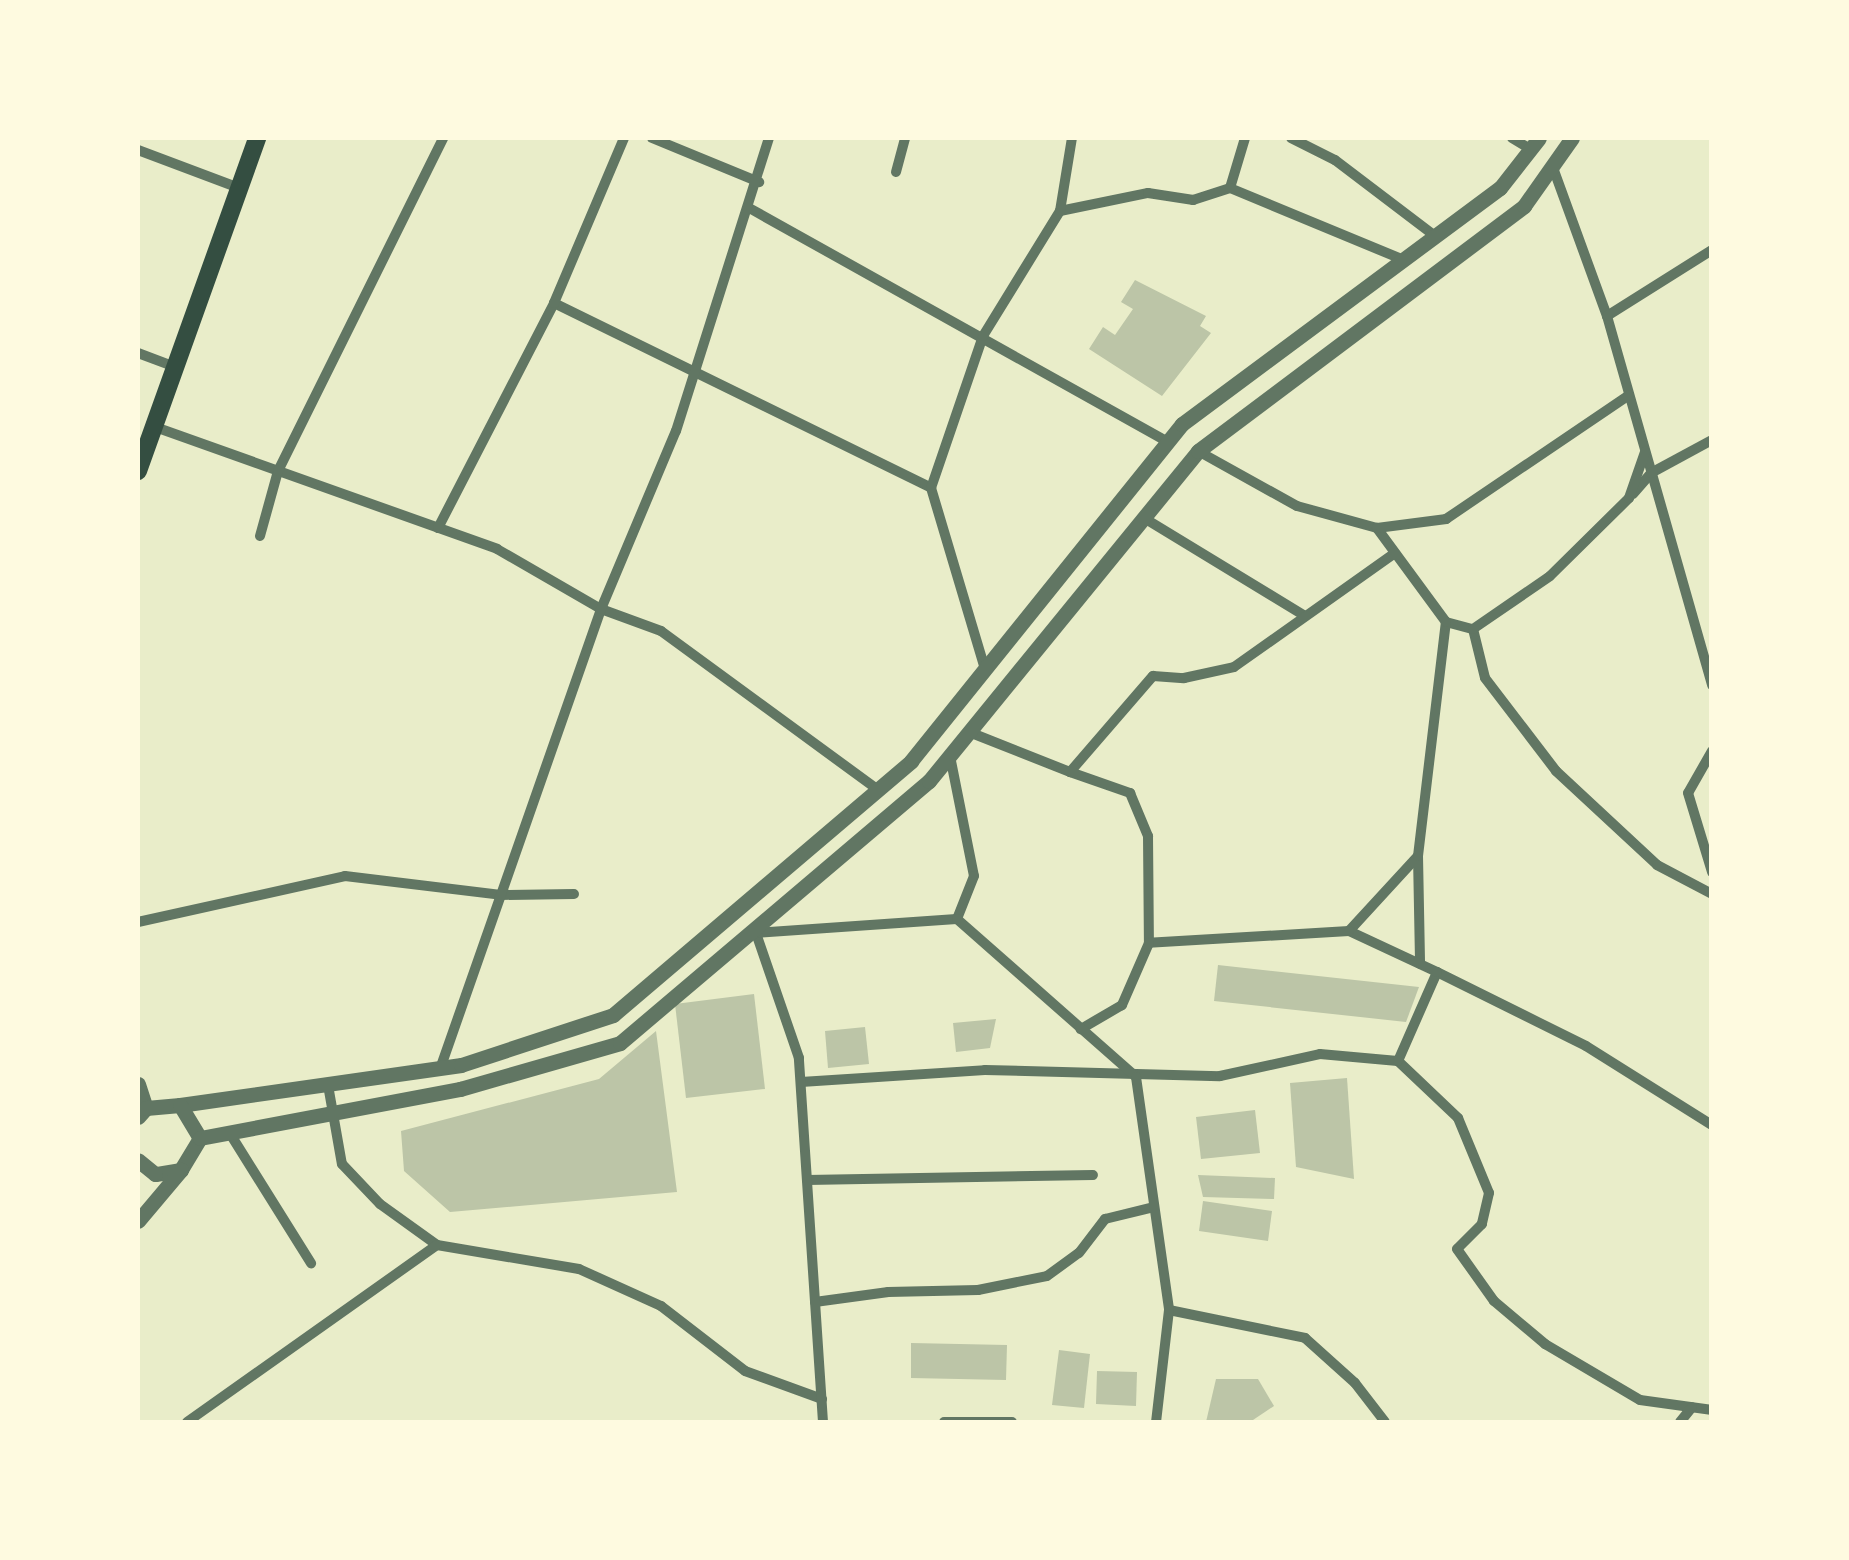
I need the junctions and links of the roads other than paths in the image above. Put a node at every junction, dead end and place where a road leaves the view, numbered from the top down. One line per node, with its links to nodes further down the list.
1 (257, 138): 18 (main road)
2 (443, 138): 37 (street)
3 (624, 138): 24 (street)
4 (652, 138): 16 (street)
5 (768, 138): 16 (street)
6 (905, 138): 15 (street)
7 (1072, 138): 20 (street)
8 (1245, 138): 17 (street)
9 (1291, 138): 21 (street)
10 (1512, 138): 12 (street)
11 (1572, 138): 14 (street)
12 (1534, 143): 21 (street)
13 (138, 150): 18 (street)
14 (1552, 164): 25 (street); 34 (street)
15 (896, 172)
16 (760, 182): 19 (street)
17 (1230, 188): 20 (street); 23 (street)
18 (240, 189): 28 (main road)
19 (750, 209): 26 (street); 29 (street)
20 (1060, 211): 26 (street)
21 (1435, 236): 23 (street)
22 (1712, 250): 25 (street)
23 (1404, 260): 33 (street)
24 (554, 304): 29 (street); 42 (street)
25 (1607, 316): 30 (street)
26 (982, 336): 33 (street); 39 (street)
27 (138, 353): 28 (street)
28 (178, 368): 31 (main road)
29 (695, 374): 39 (street); 46 (street)
30 (1629, 394): 35 (street); 43 (street)
31 (158, 428): 36 (main road); 37 (street)
32 (1712, 440): 38 (street)
33 (1168, 442): 50 (street)
34 (1198, 451): 41 (street); 43 (street)
35 (1645, 452): 38 (street); 40 (street)
36 (138, 471)
37 (278, 471): 42 (street); 44 (street)
38 (1651, 473): 40 (street); 51 (street)
39 (931, 488): 50 (street)
40 (1628, 498): 49 (street)
41 (1144, 518): 47 (street); 52 (street)
42 (438, 528): 46 (street)
43 (1377, 528): 45 (street)
44 (260, 536)
45 (1395, 554): 47 (street); 48 (street)
46 (601, 609): 56 (street); 61 (street)
47 (1305, 616): 55 (street)
48 (1446, 622): 49 (street); 57 (street)
49 (1473, 629): 60 (street)
50 (985, 669): 56 (street)
51 (1712, 685)
52 (970, 732): 54 (street); 55 (street)
53 (1712, 751): 58 (street)
54 (950, 756): 62 (street); 65 (street)
55 (1070, 772): 66 (street)
56 (876, 790): 71 (street)
57 (1418, 856): 64 (street); 67 (street)
58 (1712, 872)
59 (574, 894): 61 (street)
60 (1712, 894)
61 (501, 895): 63 (street); 71 (street)
62 (957, 919): 65 (street); 69 (street)
63 (138, 922)
64 (1348, 931): 66 (street); 67 (street)
65 (756, 933): 73 (street); 77 (street)
66 (1149, 943): 69 (street)
67 (1420, 964): 68 (street)
68 (1437, 972): 70 (street); 79 (street)
69 (1081, 1029): 72 (street)
70 (1398, 1061): 72 (street); 93 (street)
71 (440, 1069): 75 (street)
72 (1136, 1077): 73 (street); 86 (street)
73 (801, 1082): 85 (street)
74 (138, 1084): 78 (street)
75 (328, 1085): 76 (street); 77 (street)
76 (180, 1106): 78 (street); 81 (street)
77 (336, 1112): 80 (street); 88 (street)
78 (142, 1113)
79 (1712, 1125)
80 (229, 1132): 81 (street); 89 (street)
81 (200, 1138): 83 (street)
82 (138, 1160): 83 (street)
83 (181, 1170): 87 (street)
84 (1093, 1175): 85 (street)
85 (807, 1180): 90 (street)
86 (1154, 1207): 90 (street); 91 (street)
87 (138, 1220)
88 (438, 1245): 92 (street); 95 (street)
89 (312, 1264)
90 (815, 1302): 92 (street)
91 (1169, 1310): 100 (street); 101 (street)
92 (822, 1399): 96 (street)
93 (1692, 1407): 94 (street); 102 (street)
94 (1712, 1410)
95 (187, 1422)
96 (823, 1422)
97 (944, 1422): 98 (street)
98 (964, 1422): 99 (street)
99 (1012, 1422)
100 (1156, 1422)
101 (1386, 1422)
102 (1680, 1422)

